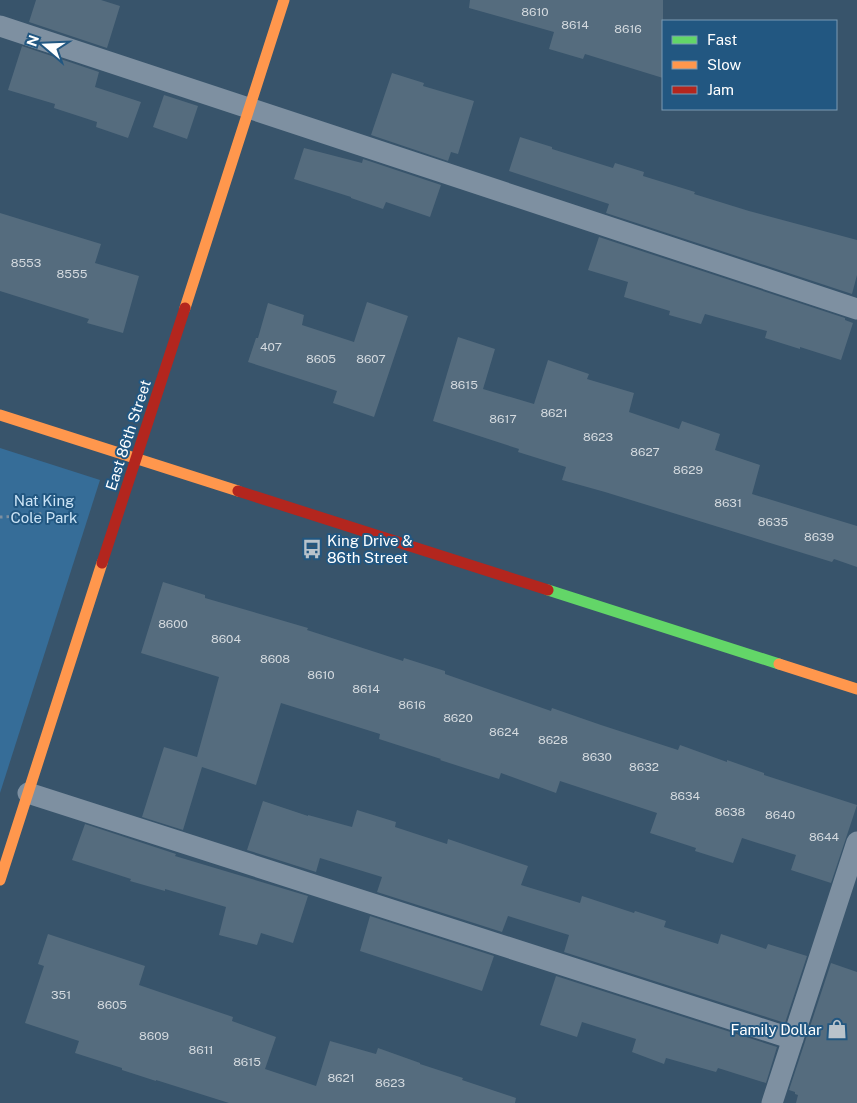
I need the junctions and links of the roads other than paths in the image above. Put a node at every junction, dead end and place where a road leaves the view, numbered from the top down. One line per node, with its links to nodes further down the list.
1 (284, 0): 3 (street, East 86th Street)
2 (0, 26): 3 (lane)
3 (249, 108): 4 (lane); 6 (street, East 86th Street)
4 (857, 309)
5 (0, 415): 6 (street)
6 (136, 459): 7 (street); 8 (street, East 86th Street)
7 (857, 689)
8 (28, 792): 10 (street, East 86th Street); 11 (lane)
9 (857, 842): 11 (lane)
10 (0, 880)
11 (793, 1039): 12 (lane)
12 (772, 1103)

